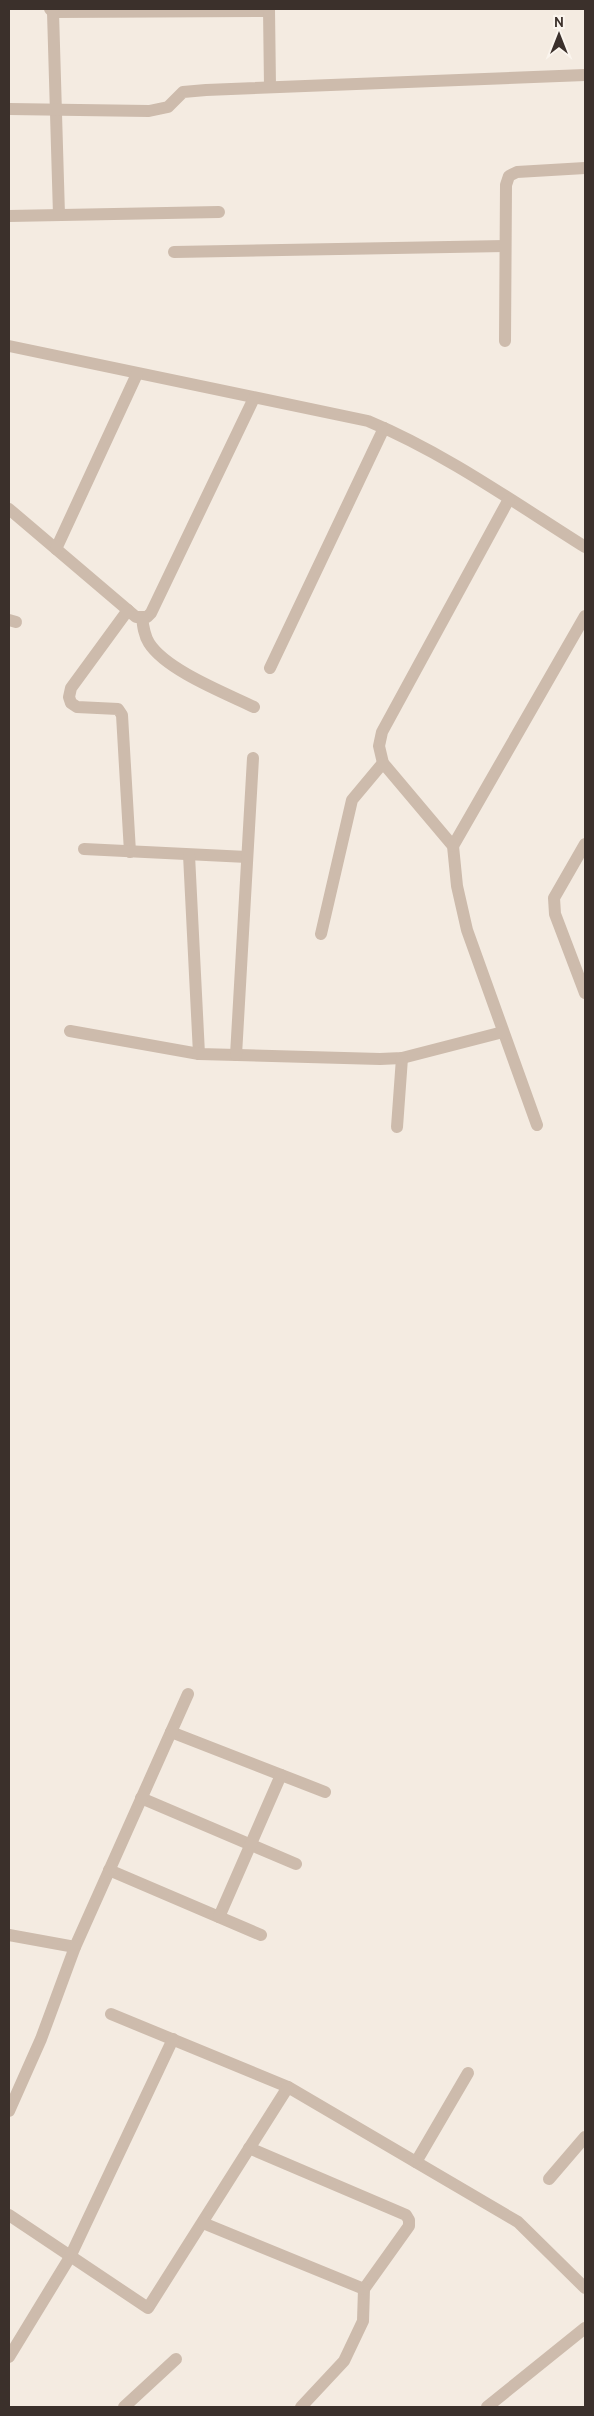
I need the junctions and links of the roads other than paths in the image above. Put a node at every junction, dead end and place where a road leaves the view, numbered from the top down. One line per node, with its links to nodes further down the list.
1 (52, 10): 2 (street); 7 (street)
2 (206, 10): 3 (street)
3 (268, 10): 5 (street)
4 (585, 75): 5 (street)
5 (270, 87): 7 (street)
6 (9, 109): 7 (street)
7 (57, 110): 10 (street)
8 (585, 168): 12 (street)
9 (219, 212): 10 (street)
10 (59, 215): 11 (street)
11 (9, 216)
12 (505, 246): 13 (street); 14 (street)
13 (174, 252)
14 (505, 341)
15 (9, 346): 16 (street)
16 (137, 374): 17 (street); 22 (street)
17 (254, 398): 18 (street); 25 (street)
18 (384, 428): 19 (street); 26 (street)
19 (509, 500): 21 (street); 29 (street)
20 (9, 509): 22 (street)
21 (585, 547)
22 (56, 549): 23 (street)
23 (128, 610): 25 (street); 33 (street)
24 (585, 616): 31 (street)
25 (142, 617): 27 (street)
26 (270, 668)
27 (254, 708)
28 (253, 758): 35 (street)
29 (383, 763): 31 (street); 36 (street)
30 (585, 844): 37 (street)
31 (453, 846): 39 (street)
32 (84, 849): 33 (street)
33 (130, 852): 34 (street)
34 (189, 855): 35 (street); 40 (street)
35 (247, 858): 41 (street)
36 (321, 934)
37 (585, 993)
38 (70, 1031): 40 (street)
39 (503, 1032): 42 (street); 43 (street)
40 (199, 1054): 41 (street)
41 (236, 1055): 42 (street)
42 (402, 1058): 44 (street)
43 (537, 1125)
44 (397, 1127)
45 (188, 1694): 46 (street)
46 (171, 1732): 47 (street); 49 (street)
47 (281, 1775): 48 (street); 50 (street)
48 (325, 1792)
49 (142, 1798): 50 (street); 52 (street)
50 (251, 1845): 51 (street); 53 (street)
51 (296, 1864)
52 (109, 1870): 53 (street); 56 (street)
53 (219, 1917): 54 (street)
54 (261, 1935)
55 (9, 1936): 56 (street)
56 (75, 1948): 61 (street)
57 (111, 2014): 58 (street)
58 (173, 2039): 60 (street); 68 (street)
59 (468, 2073): 64 (street)
60 (288, 2087): 63 (street); 64 (street)
61 (9, 2111)
62 (585, 2137): 65 (street)
63 (249, 2148): 67 (street); 70 (street)
64 (416, 2162): 69 (street)
65 (549, 2178)
66 (9, 2215): 68 (street)
67 (203, 2223): 68 (street); 70 (street)
68 (70, 2257): 72 (street)
69 (585, 2288)
70 (364, 2289): 75 (street)
71 (585, 2328): 76 (street)
72 (9, 2357)
73 (176, 2359): 74 (street)
74 (124, 2407)
75 (301, 2407)
76 (487, 2407)

